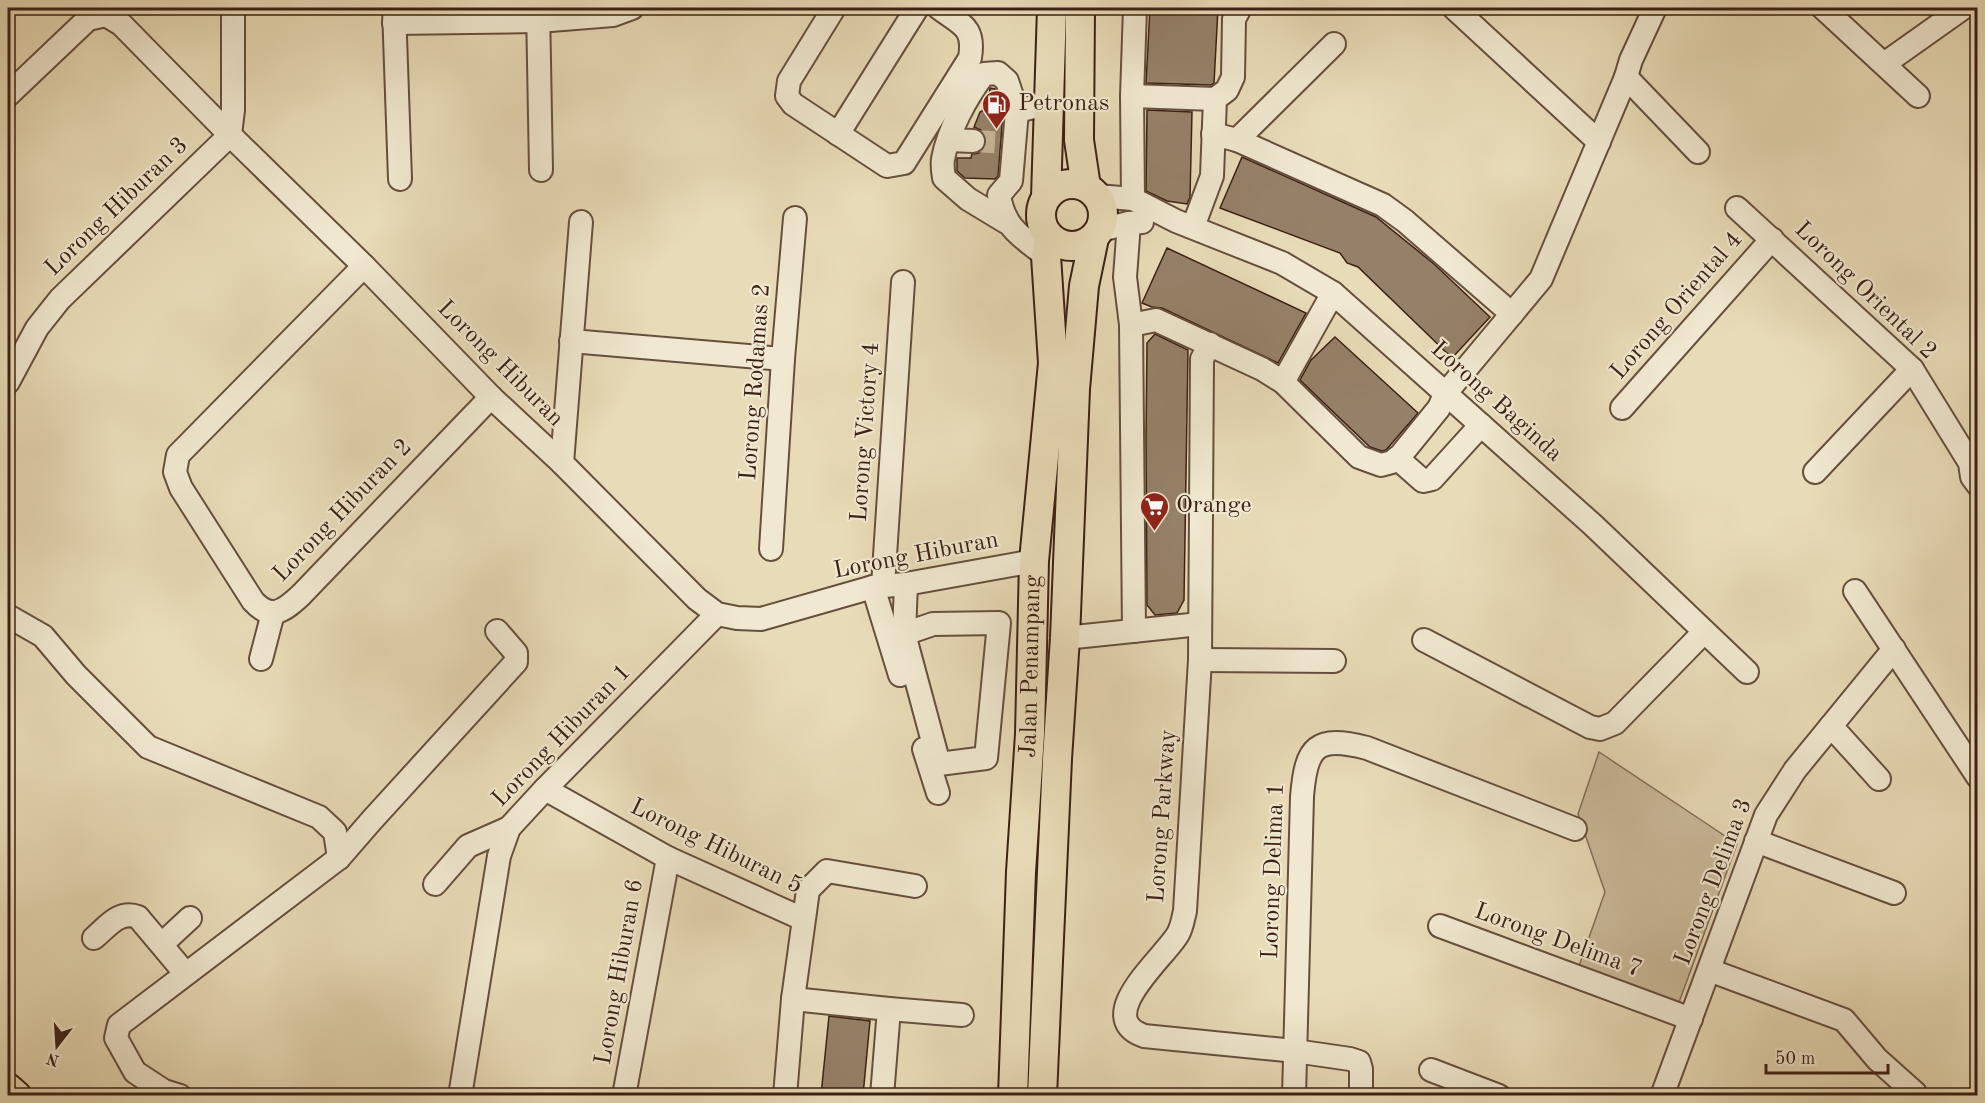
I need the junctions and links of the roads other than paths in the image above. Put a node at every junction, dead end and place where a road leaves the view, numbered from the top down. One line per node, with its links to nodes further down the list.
1 (233, 8): 27 (street)
2 (632, 8): 14 (street)
3 (834, 8): 25 (street)
4 (917, 8): 25 (street)
5 (939, 8): 25 (street)
6 (1052, 8): 23 (main road)
7 (1080, 8): 35 (main road)
8 (1135, 8): 20 (street)
9 (1240, 8): 22 (street)
10 (1454, 8): 31 (street)
11 (1655, 8): 18 (street)
12 (1823, 8): 17 (street)
13 (1962, 8): 17 (street)
14 (538, 14): 15 (street); 33 (street)
15 (394, 15): 34 (street)
16 (1334, 44): 29 (street)
17 (1884, 64): 21 (street)
18 (1626, 77): 31 (street); 32 (street)
19 (8, 95): 27 (street, Lorong Hiburan)
20 (1132, 96): 22 (street); 37 (street)
21 (1918, 96)
22 (1215, 99): 26 (street)
23 (1050, 103): 24 (street); 36 (main road)
24 (1017, 111): 28 (street); 41 (street)
25 (838, 134)
26 (1213, 134): 29 (street); 43 (street)
27 (230, 135): 47 (street, Lorong Hiburan); 56 (street, Lorong Hiburan 3)
28 (949, 140): 30 (street); 41 (street)
29 (1237, 140): 50 (street)
30 (973, 141)
31 (1599, 142): 50 (street)
32 (1698, 152)
33 (541, 170)
34 (400, 179)
35 (1092, 192): 36 (main road); 37 (street, Lorong Baginda); 44 (main road)
36 (1046, 196): 46 (main road)
37 (1133, 199): 43 (street, Lorong Baginda)
38 (1737, 208): 45 (street, Lorong Oriental 2)
39 (795, 218): 54 (street, Lorong Rodamas 2)
40 (580, 222): 52 (street)
41 (1006, 222): 46 (street)
42 (1129, 223): 43 (street, Lorong Baginda); 44 (street, Lorong Baginda); 51 (street)
43 (1184, 224): 49 (street, Lorong Baginda)
44 (1097, 234): 46 (main road); 80 (main road, Jalan Penampang)
45 (1772, 238): 55 (street, Lorong Oriental 2); 60 (street, Lorong Oriental 4)
46 (1048, 246): 68 (main road, Jalan Penampang)
47 (364, 266): 59 (street, Lorong Hiburan); 72 (street, Lorong Hiburan 2)
48 (903, 282): 70 (street, Lorong Victory 4)
49 (1333, 294): 57 (street); 58 (street, Lorong Baginda)
50 (1512, 314): 58 (street)
51 (1131, 325): 53 (street); 76 (street)
52 (571, 341): 54 (street); 64 (street)
53 (1210, 344): 57 (street); 75 (street, Lorong Parkway)
54 (783, 359): 67 (street, Lorong Rodamas 2)
55 (1912, 369): 63 (street, Lorong Oriental 2); 65 (street)
56 (8, 382)
57 (1284, 382): 62 (street)
58 (1445, 394): 61 (street, Lorong Baginda); 62 (street)
59 (491, 397): 64 (street, Lorong Hiburan); 72 (street, Lorong Hiburan 2)
60 (1622, 408)
61 (1481, 425): 62 (street); 78 (street, Lorong Baginda)
62 (1397, 458)
63 (1975, 459): 66 (street, Lorong Oriental 2)
64 (562, 462): 73 (street, Lorong Hiburan)
65 (1815, 472)
66 (1977, 485)
67 (771, 549)
68 (1034, 561): 69 (street, Lorong Hiburan); 89 (main road, Jalan Penampang)
69 (906, 584): 70 (street, Lorong Hiburan); 79 (street)
70 (878, 587): 73 (street, Lorong Hiburan); 93 (street)
71 (1855, 591): 82 (street)
72 (273, 613): 83 (street)
73 (717, 614): 92 (street, Lorong Hiburan 1)
74 (8, 616): 97 (street)
75 (1200, 624): 76 (street); 84 (street, Lorong Parkway)
76 (1134, 630): 80 (street)
77 (497, 631): 97 (street)
78 (1704, 632): 81 (street); 86 (street, Lorong Baginda)
79 (904, 634): 79 (street)
80 (1065, 638): 88 (main road, Jalan Penampang)
81 (1424, 640)
82 (1894, 649): 87 (street, Lorong Delima 3); 90 (street)
83 (261, 659)
84 (1200, 660): 85 (street); 113 (street, Lorong Parkway)
85 (1334, 661)
86 (1747, 672)
87 (1831, 726): 91 (street); 96 (street, Lorong Delima 3)
88 (1057, 759): 89 (main road); 124 (main road, Jalan Penampang)
89 (1027, 775): 123 (main road, Jalan Penampang)
90 (1977, 777)
91 (1879, 779)
92 (545, 789): 94 (street, Lorong Hiburan 1); 98 (street, Lorong Hiburan 5)
93 (938, 793)
94 (509, 828): 99 (street); 119 (street, Lorong Hiburan 1)
95 (1575, 830): 113 (street, Lorong Delima 1)
96 (1756, 841): 101 (street); 107 (street, Lorong Delima 3)
97 (339, 858): 108 (street)
98 (668, 858): 103 (street, Lorong Hiburan 5); 120 (street, Lorong Hiburan 6)
99 (435, 884)
100 (915, 886): 103 (street)
101 (1894, 893)
102 (190, 918): 106 (street)
103 (803, 919): 109 (street, Lorong Hiburan 5)
104 (1440, 926): 112 (street, Lorong Delima 7)
105 (94, 938): 106 (street)
106 (162, 944): 108 (street)
107 (1709, 970): 112 (street, Lorong Delima 3); 116 (street)
108 (185, 973): 118 (street)
109 (793, 999): 110 (street); 121 (street, Lorong Hiburan 5)
110 (889, 1009): 111 (street); 122 (street)
111 (962, 1015)
112 (1691, 1019): 128 (street, Lorong Delima 3)
113 (1295, 1051): 125 (street, Lorong Delima 1); 126 (street)
114 (1431, 1070): 127 (street)
115 (8, 1088): 117 (main road)
116 (1915, 1093)
117 (17, 1095)
118 (180, 1095)
119 (460, 1095)
120 (624, 1095)
121 (785, 1095)
122 (882, 1095)
123 (1013, 1095)
124 (1042, 1095)
125 (1294, 1095)
126 (1361, 1095)
127 (1499, 1095)
128 (1662, 1095)

